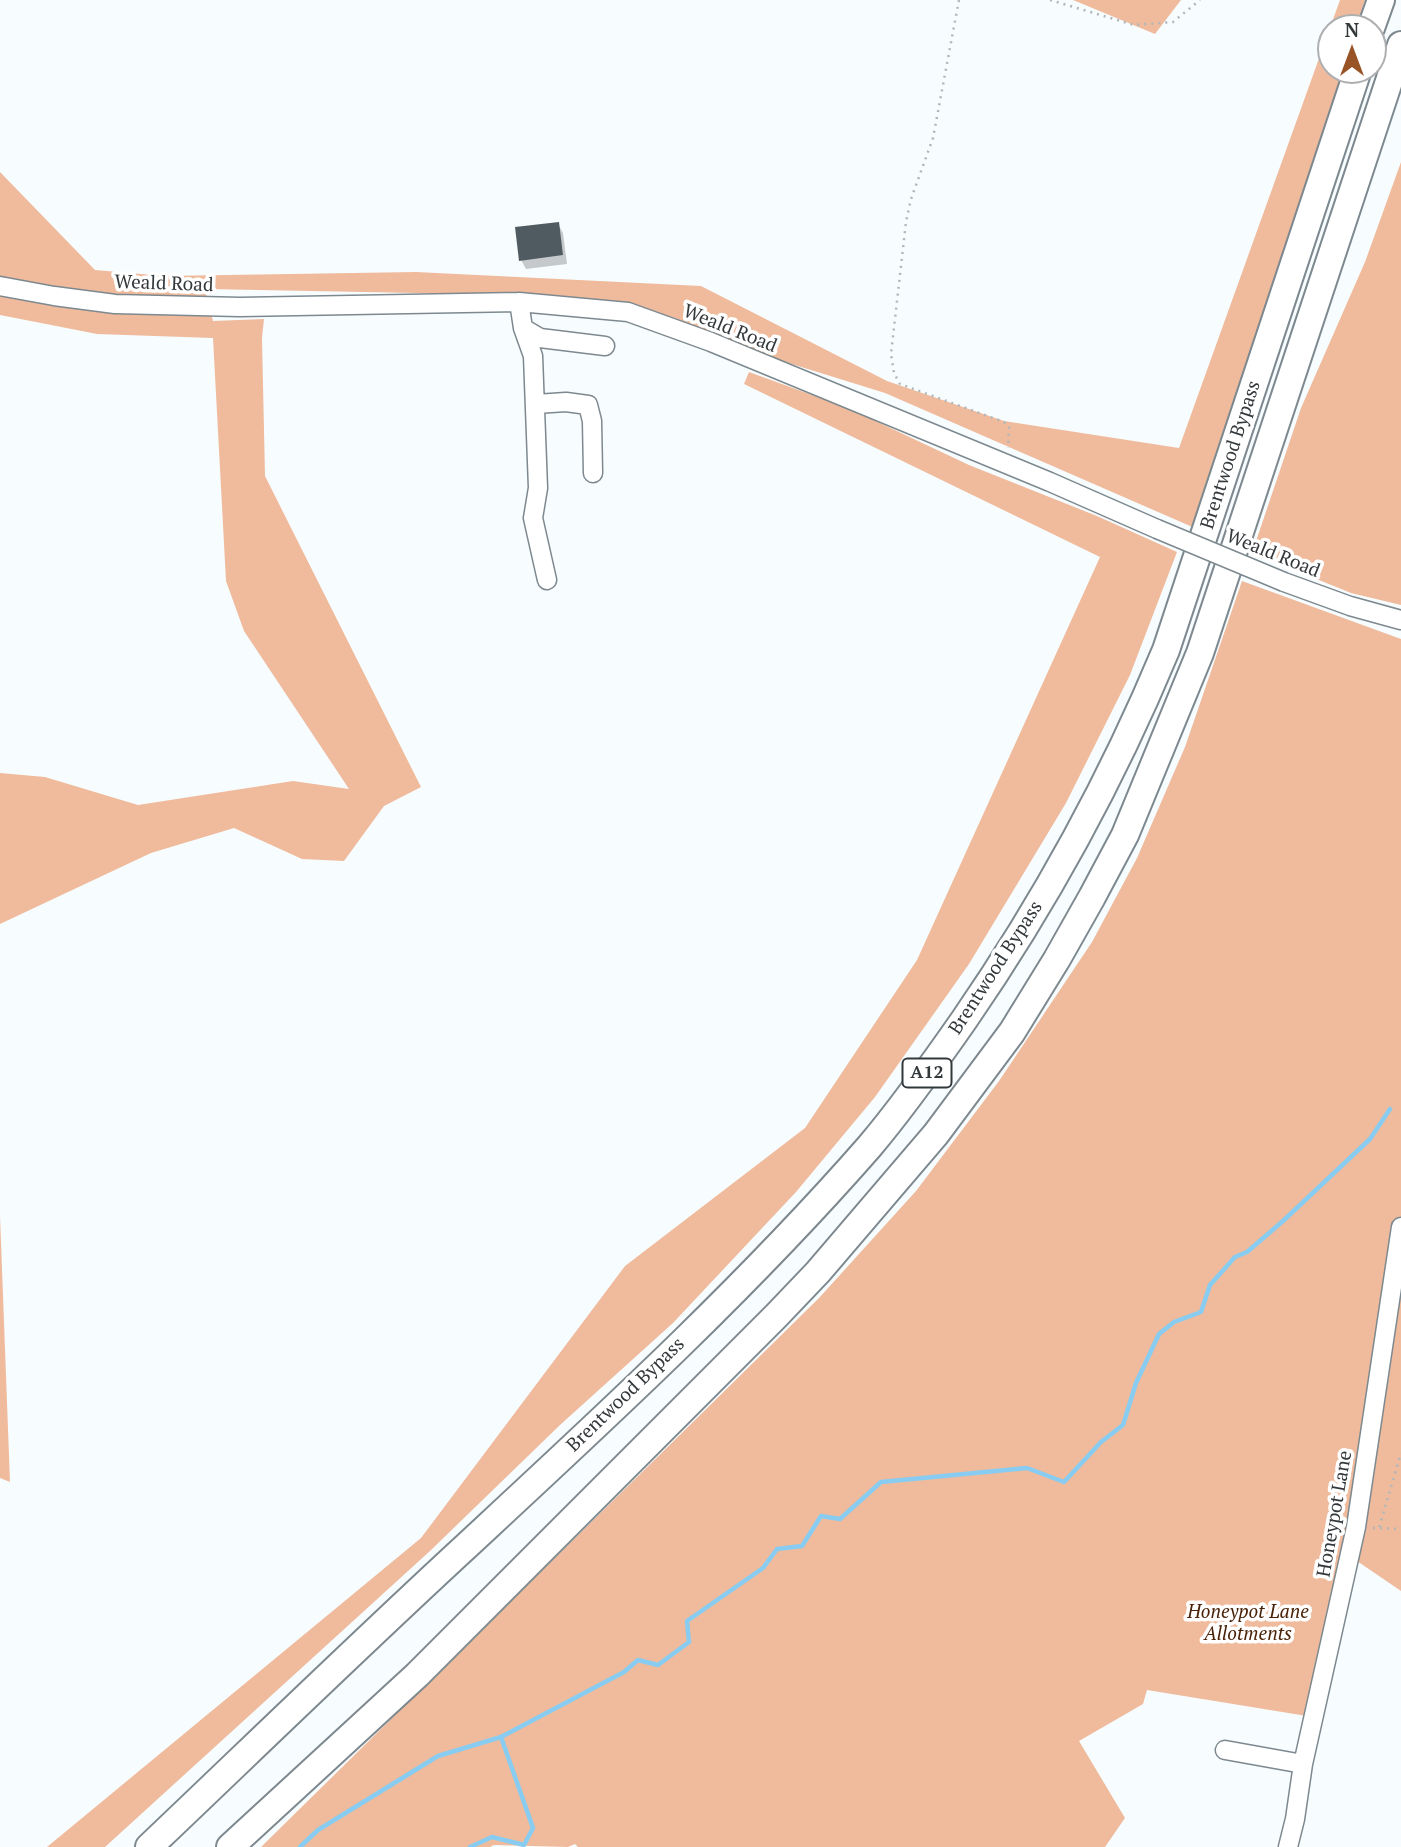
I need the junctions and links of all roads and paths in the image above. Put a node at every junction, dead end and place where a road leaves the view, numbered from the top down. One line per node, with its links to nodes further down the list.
1 (959, 0): 11 (path)
2 (1050, 0): 3 (path)
3 (1200, 0)
4 (1401, 45): 23 (highway, Brentwood Bypass / A12)
5 (1352, 84): 22 (highway, Brentwood Bypass / A12)
6 (0, 286): 7 (street, Weald Road)
7 (519, 302): 8 (street); 11 (street, Weald Road)
8 (523, 328): 9 (street); 10 (street)
9 (605, 346)
10 (536, 404): 12 (street); 13 (street)
11 (1006, 465): 14 (street, Weald Road, bridge)
12 (593, 472)
13 (547, 580)
14 (1401, 621)
15 (1401, 1227): 17 (street, Honeypot Lane)
16 (1401, 1453): 18 (path)
17 (1356, 1527): 18 (path); 21 (street, Honeypot Lane)
18 (1379, 1528): 19 (path)
19 (1401, 1529)
20 (1225, 1750): 21 (street)
21 (1303, 1764): 24 (street, Honeypot Lane)
22 (149, 1847)
23 (230, 1847)
24 (1288, 1847)

